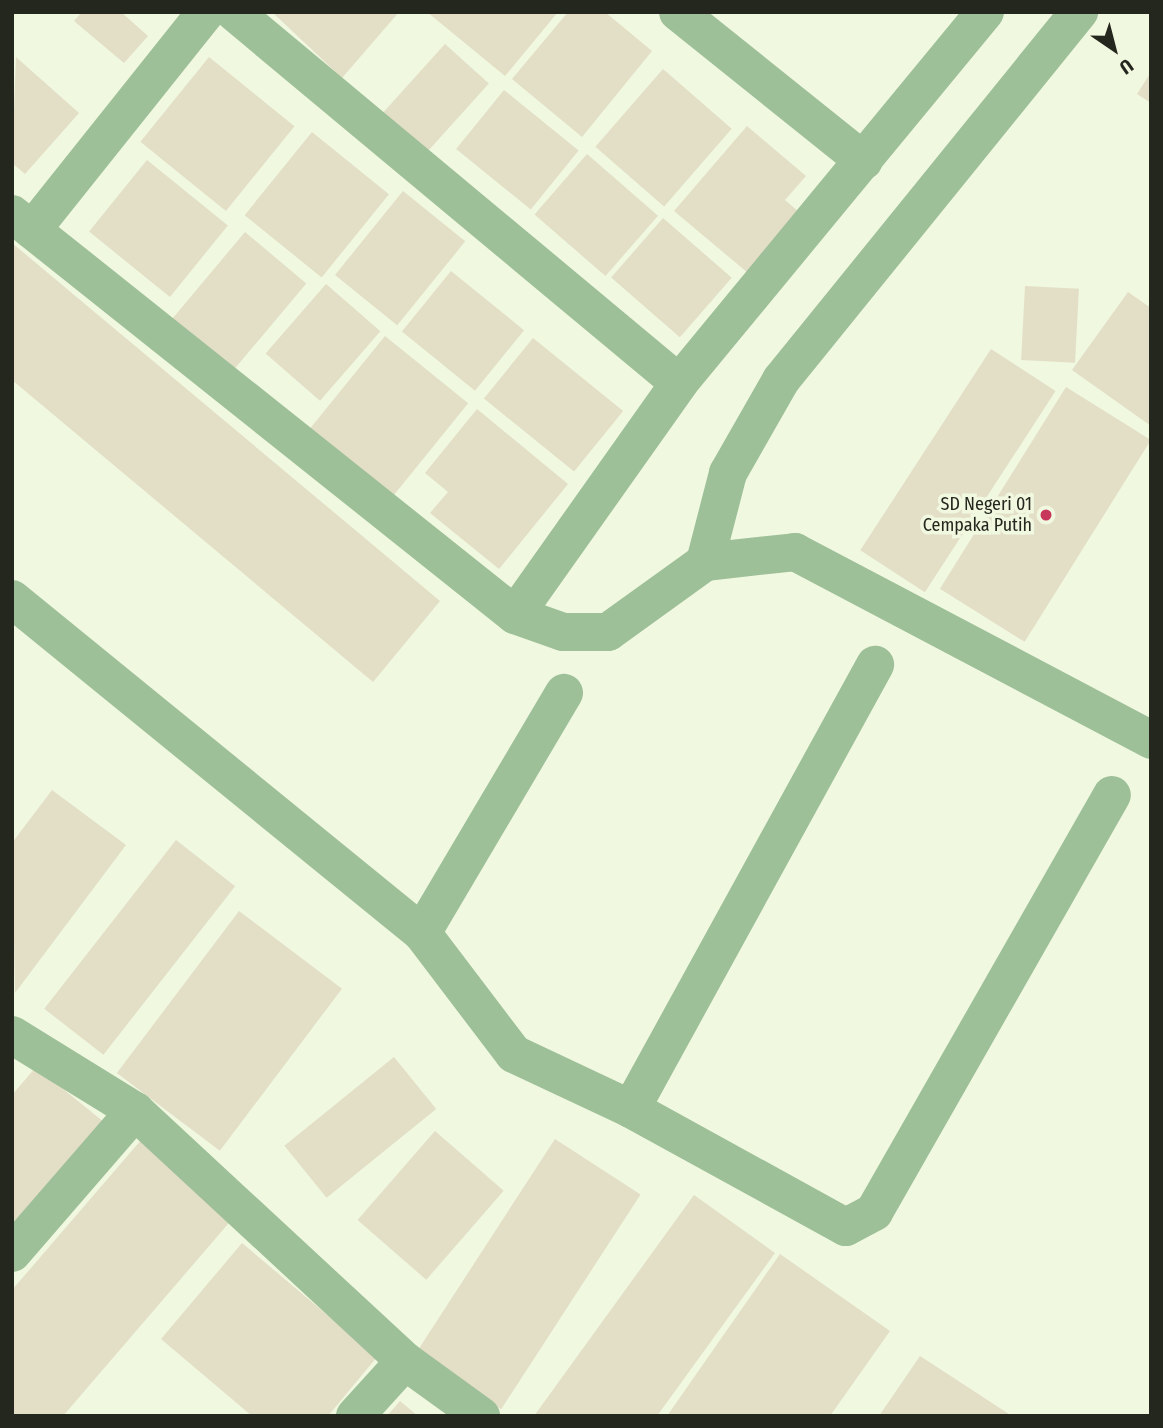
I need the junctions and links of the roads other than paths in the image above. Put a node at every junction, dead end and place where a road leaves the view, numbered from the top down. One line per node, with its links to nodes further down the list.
1 (206, 12): 7 (street)
2 (234, 12): 8 (street)
3 (678, 12): 6 (street)
4 (985, 12): 6 (street)
5 (1079, 12): 9 (street)
6 (864, 161): 8 (street)
7 (22, 222): 11 (street)
8 (679, 383): 11 (street)
9 (705, 562): 11 (street); 14 (street)
10 (12, 599): 16 (street)
11 (515, 615)
12 (875, 665): 18 (street)
13 (564, 693): 16 (street)
14 (1151, 740)
15 (1112, 795): 18 (street)
16 (422, 933): 18 (street)
17 (12, 1035): 19 (street)
18 (631, 1109)
19 (135, 1111): 20 (street); 21 (street)
20 (12, 1253)
21 (405, 1361): 22 (street); 23 (street)
22 (355, 1416)
23 (481, 1416)

